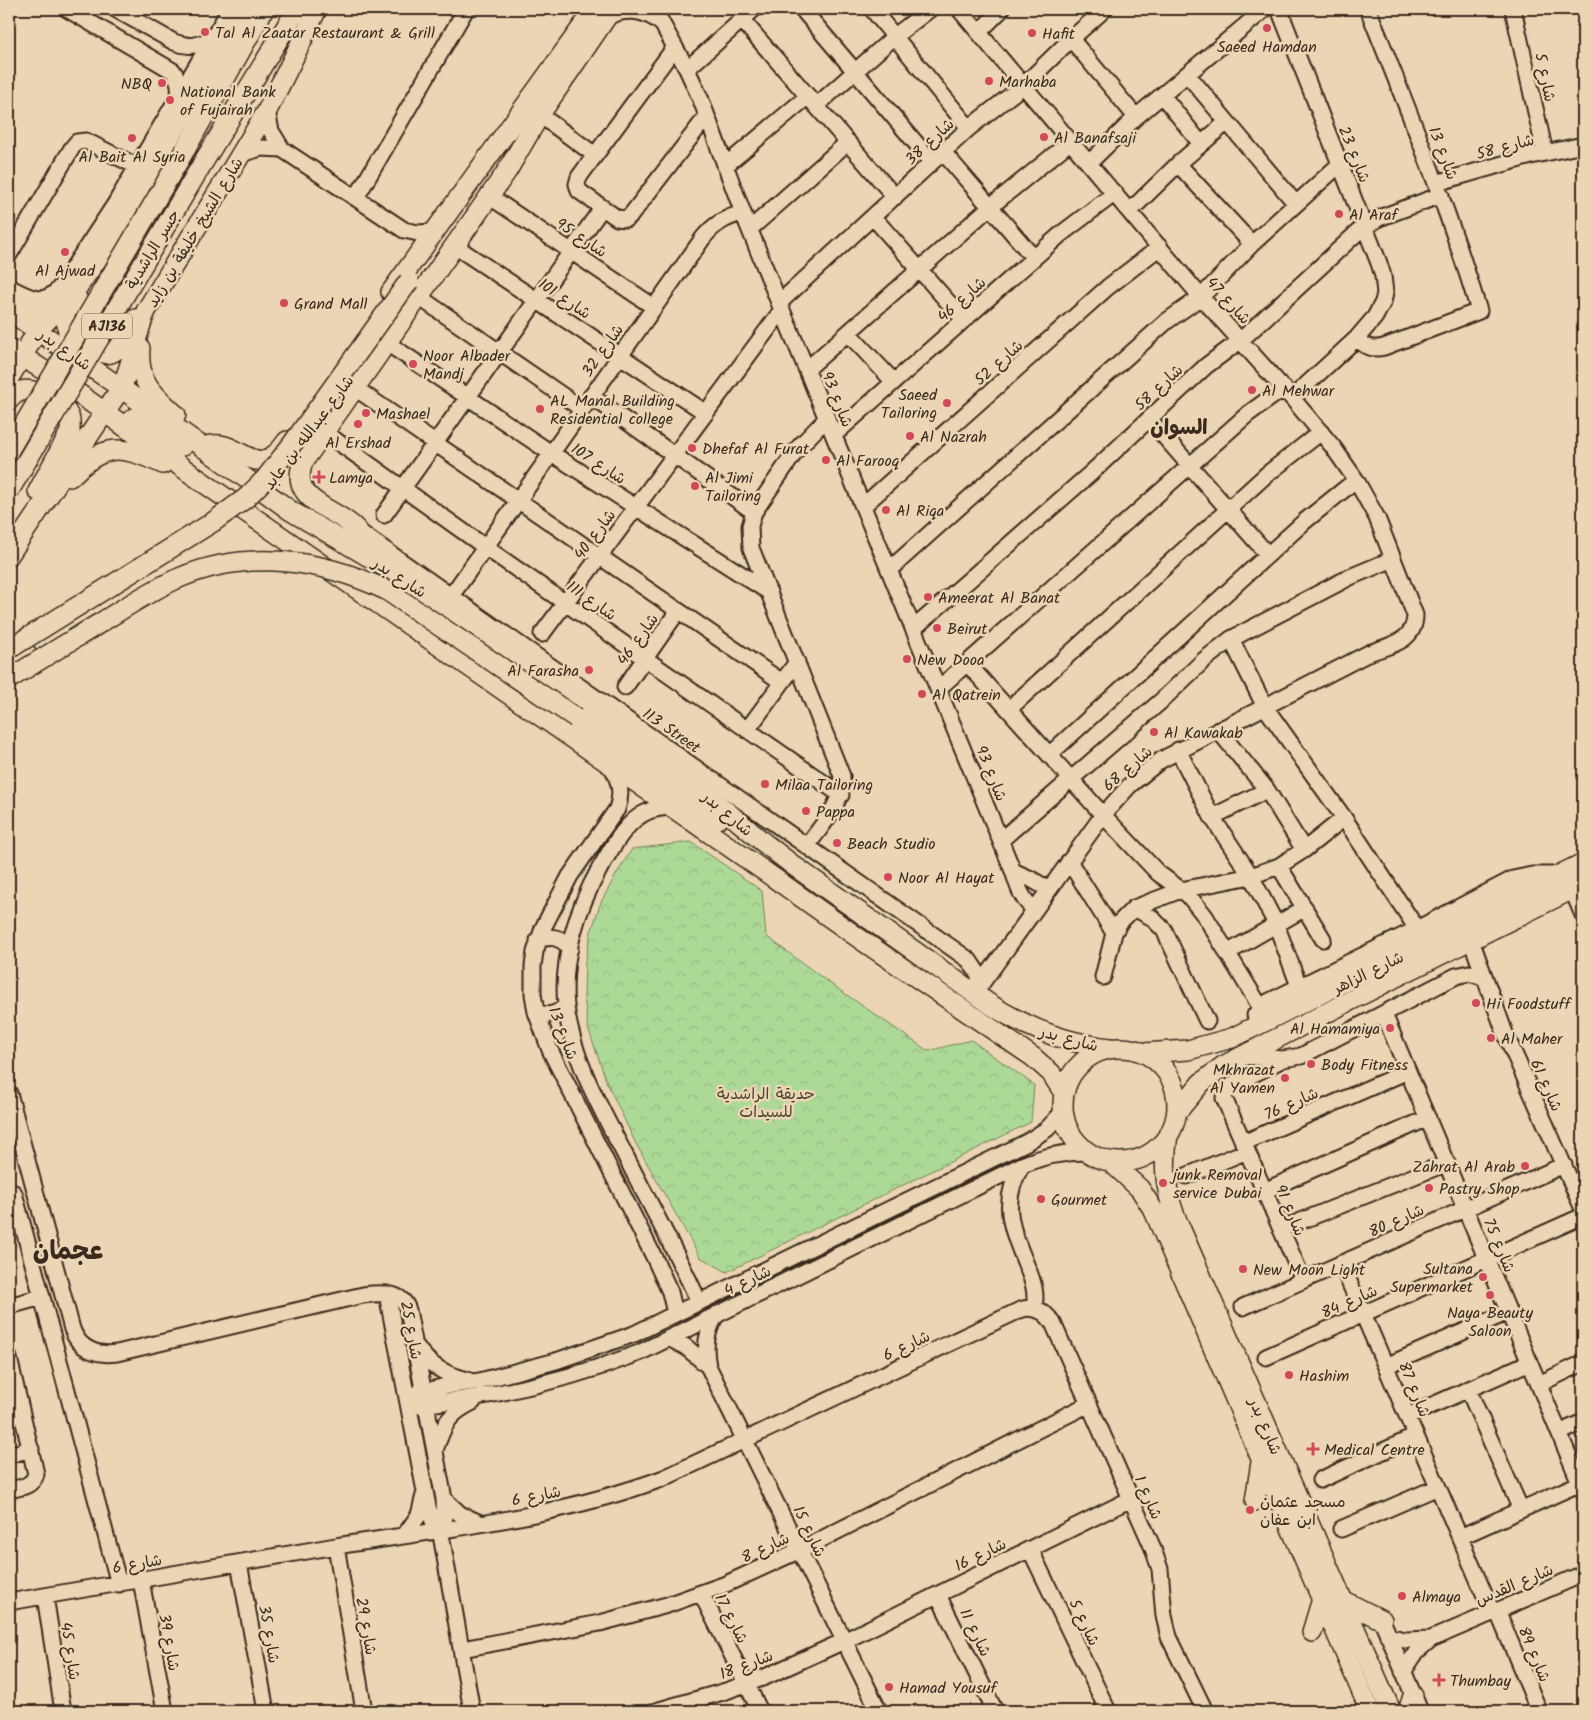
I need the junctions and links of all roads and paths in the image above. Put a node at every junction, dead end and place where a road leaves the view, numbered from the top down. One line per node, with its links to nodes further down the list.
1 (67, 9): 37 (street)
2 (115, 9): 27 (street)
3 (230, 9): 27 (street)
4 (244, 9): 44 (main road)
5 (264, 9): 124 (main road, جسر الراشدية / AJ136, bridge)
6 (297, 9): 54 (main road, شارع الشيخ خليفة بن زايد / AJ136)
7 (316, 9): 30 (main road, شارع الشيخ خليفة بن زايد)
8 (327, 9): 30 (street)
9 (466, 9): 64 (street)
10 (654, 9): 24 (street, شارع 93)
11 (754, 9): 23 (street)
12 (802, 9): 32 (street)
13 (872, 9): 26 (street)
14 (930, 9): 26 (street)
15 (959, 9): 25 (street, شارع 47)
16 (1002, 9): 25 (street)
17 (1105, 9): 28 (street, شارع 38)
18 (1266, 9): 33 (street)
19 (1279, 9): 57 (street, شارع 23)
20 (1368, 9): 60 (street, شارع 13)
21 (1513, 9): 50 (street, شارع 5)
22 (604, 12): 24 (street); 40 (main road, شارع عبدالله بن عابد)
23 (742, 20): 31 (street); 36 (street)
24 (662, 24): 29 (street, شارع 93)
25 (979, 32): 34 (street, شارع 47)
26 (895, 36): 32 (street); 43 (street)
27 (213, 37): 37 (street)
28 (1071, 39): 34 (street, شارع 38); 41 (street)
29 (675, 47): 31 (street, شارع 93); 52 (street)
30 (291, 64): 38 (main road, شارع الشيخ خليفة بن زايد)
31 (687, 69): 39 (street, شارع 93)
32 (855, 71): 36 (street); 53 (street)
33 (1187, 74): 35 (street); 42 (street)
34 (1024, 85): 43 (street, شارع 38); 45 (street, شارع 47)
35 (1162, 96): 41 (street); 47 (street)
36 (812, 101): 46 (street); 58 (street)
37 (174, 104): 44 (main road); 59 (street)
38 (267, 111): 49 (street); 51 (main road, شارع الشيخ خليفة بن زايد)
39 (707, 116): 58 (street, شارع 93); 68 (street)
40 (532, 117): 52 (street); 62 (main road, شارع عبدالله بن عابد); 75 (main road, شارع عبدالله بن عابد); 86 (main road, شارع عبدالله بن عابد)
41 (1136, 117): 55 (street)
42 (1227, 122): 47 (street); 66 (street)
43 (969, 128): 53 (street, شارع 38)
44 (171, 135): 59 (main road)
45 (1071, 141): 55 (street, شارع 47); 67 (street)
46 (848, 142): 63 (street); 74 (street)
47 (1201, 144): 56 (street)
48 (1583, 145): 50 (street, شارع 58)
49 (282, 149): 51 (street); 64 (street)
50 (1545, 153): 60 (street, شارع 58)
51 (241, 154): 93 (main road, شارع الشيخ خليفة بن زايد)
52 (596, 155): 68 (street)
53 (938, 157): 63 (street, شارع 38); 67 (street)
54 (204, 161): 134 (main road, جسر الراشدية / AJ136, bridge)
55 (1089, 162): 61 (street, شارع 47)
56 (1178, 164): 69 (street); 77 (street)
57 (1340, 164): 66 (street); 72 (street, شارع 23)
58 (725, 166): 70 (street, شارع 93)
59 (141, 174): 65 (main road); 76 (main road); 81 (street)
60 (1438, 189): 72 (street, شارع 58); 98 (street, شارع 13)
61 (1115, 193): 69 (street, شارع 47); 82 (street, شارع 46)
62 (489, 196): 78 (main road, شارع عبدالله بن عابد); 80 (street, شارع 95)
63 (894, 196): 71 (street, شارع 38)
64 (356, 198): 73 (street)
65 (115, 204): 85 (street)
66 (1296, 204): 77 (street)
67 (990, 207): 82 (street); 84 (street)
68 (602, 208): 80 (street)
69 (1130, 211): 79 (street, شارع 47)
70 (743, 213): 74 (street, شارع 93); 92 (street, شارع 32)
71 (873, 217): 84 (street); 91 (street, شارع 38)
72 (1365, 227): 98 (street, شارع 23); 99 (street, شارع 58)
73 (404, 230): 75 (street); 83 (street)
74 (750, 230): 91 (street, شارع 93)
75 (434, 232): 83 (main road, شارع عبدالله بن عابد)
76 (108, 243): 90 (main road); 93 (main road); 96 (main road)
77 (1252, 244): 87 (street)
78 (455, 246): 86 (main road, شارع عبدالله بن عابد); 89 (street, شارع 101)
79 (1160, 247): 87 (street, شارع 47); 137 (street, شارع 52)
80 (572, 251): 89 (street); 92 (street, شارع 95)
81 (9, 255)
82 (1034, 258): 95 (street, شارع 46)
83 (413, 262): 125 (main road, شارع عبدالله بن عابد)
84 (919, 270): 95 (street); 97 (street)
85 (9, 287)
86 (415, 288): 100 (main road, شارع عبدالله بن عابد); 102 (street); 160 (main road, شارع عبدالله بن عابد)
87 (1201, 296): 99 (street, شارع 47); 151 (street)
88 (172, 300): 93 (main road)
89 (537, 301): 102 (street); 103 (street, شارع 101)
90 (9, 304)
91 (781, 306): 104 (street, شارع 93); 115 (street, شارع 40)
92 (654, 307): 103 (street, شارع 32)
93 (148, 309): 107 (main road, شارع الشيخ خليفة بن زايد); 122 (main road)
94 (9, 311): 96 (main road, شارع بدر)
95 (964, 320): 106 (street, شارع 46)
96 (38, 330): 101 (main road); 107 (main road, شارع بدر)
97 (848, 332): 104 (street); 106 (street)
98 (1357, 338): 109 (street, شارع 23)
99 (1241, 340): 109 (street, شارع 47); 117 (street, شارع 58)
100 (387, 343): 108 (main road, شارع عبدالله بن عابد); 111 (street, شارع 107)
101 (15, 352): 105 (main road); 114 (main road, شارع بدر)
102 (500, 352): 111 (street); 113 (street)
103 (620, 356): 110 (street, شارع 32); 115 (street, شارع 101)
104 (807, 369): 116 (street, شارع 93)
105 (9, 378)
106 (894, 382): 121 (street, شارع 46)
107 (121, 388): 114 (main road, شارع الشيخ خليفة بن زايد); 122 (main road, شارع بدر)
108 (355, 388): 119 (main road, شارع عبدالله بن عابد); 123 (street)
109 (1288, 393): 120 (street, شارع 47); 129 (street, شارع 23)
110 (591, 396): 113 (street, شارع 32); 127 (street)
111 (468, 397): 123 (street); 126 (street, شارع 107)
112 (9, 400): 144 (main road)
113 (582, 409): 126 (street, شارع 32)
114 (104, 413): 118 (main road, شارع بدر); 136 (main road, شارع الشيخ خليفة بن زايد)
115 (706, 413): 127 (street, شارع 40)
116 (827, 418): 121 (street, شارع 93); 141 (street)
117 (1149, 419): 129 (street); 156 (street, شارع 58)
118 (129, 430): 130 (main road); 132 (main road, شارع بدر)
119 (324, 432): 128 (main road, شارع عبدالله بن عابد); 133 (street, شارع 111)
120 (1321, 432): 131 (street, شارع 47); 139 (street)
121 (834, 435): 137 (street, شارع 93)
122 (197, 443): 125 (main road, شارع عبدالله بن عابد); 130 (main road, شارع بدر)
123 (435, 443): 133 (street); 135 (street)
124 (9, 450)
125 (279, 452): 128 (main road)
126 (551, 453): 135 (street, شارع 32); 138 (street, شارع 107)
127 (674, 455): 138 (street, شارع 40); 141 (street)
128 (303, 462): 143 (main road, شارع عبدالله بن عابد)
129 (1190, 465): 139 (street); 163 (street, شارع 23)
130 (240, 473): 140 (main road, شارع بدر)
131 (1356, 480): 147 (street); 149 (street, شارع 47)
132 (204, 482): 136 (main road); 175 (main road, شارع بدر)
133 (403, 488): 142 (street); 145 (street, شارع 111)
134 (9, 491)
135 (518, 500): 145 (street, شارع 32); 148 (street)
136 (42, 504): 144 (main road, شارع الشيخ خليفة بن زايد)
137 (863, 506): 151 (street, شارع 93)
138 (636, 508): 148 (street, شارع 40); 152 (street, شارع 107)
139 (1228, 510): 147 (street); 170 (street)
140 (291, 511): 143 (main road); 150 (main road, شارع بدر)
141 (754, 512): 152 (street)
142 (384, 515)
143 (351, 525): 150 (main road, شارع عبدالله بن عابد); 153 (street, 113 Street)
144 (22, 536): 146 (main road, شارع الشيخ خليفة بن زايد)
145 (485, 547): 153 (street, شارع 32); 154 (street, شارع 111)
146 (9, 555)
147 (1268, 555): 174 (street)
148 (600, 556): 154 (street, شارع 40); 155 (street)
149 (1393, 559): 158 (street); 159 (street, شارع 47)
150 (376, 560): 186 (main road, شارع بدر)
151 (889, 570): 156 (street, شارع 93)
152 (769, 592): 162 (street)
153 (451, 596): 184 (street, 113 Street)
154 (565, 603): 157 (street, شارع 40); 161 (street, شارع 111)
155 (678, 611): 161 (street, شارع 46); 166 (street)
156 (913, 629): 168 (street, شارع 93)
157 (542, 634)
158 (1231, 639): 169 (street); 176 (street)
159 (1402, 640): 169 (street, شارع 68)
160 (17, 651): 164 (main road, شارع عبدالله بن عابد)
161 (645, 659): 167 (street, شارع 46); 171 (street, شارع 111)
162 (797, 662): 166 (street); 178 (street)
163 (968, 663): 168 (street, شارع 23); 170 (street)
164 (9, 665)
165 (9, 679): 186 (main road, شارع بدر, bridge)
166 (782, 682): 171 (street)
167 (625, 688)
168 (938, 689): 183 (street, شارع 93)
169 (1265, 707): 172 (street, شارع 68); 182 (street)
170 (1009, 710): 174 (street)
171 (747, 730): 178 (street, شارع 111)
172 (1218, 730): 173 (street, شارع 68); 177 (street)
173 (1178, 750): 180 (street, شارع 68); 181 (street)
174 (1049, 755): 176 (street)
175 (610, 766): 179 (main road, شارع بدر); 204 (street, شارع 13)
176 (1071, 779): 180 (street); 183 (street)
177 (1267, 790): 181 (street); 185 (street)
178 (840, 795): 184 (street)
179 (671, 807): 206 (street, شارع 13); 228 (main road, شارع بدر)
180 (1103, 815): 187 (street, شارع 68); 195 (street)
181 (1212, 817): 192 (street)
182 (1344, 818): 185 (street); 201 (street)
183 (1000, 840): 190 (street, شارع 93)
184 (807, 846): 210 (street, 113 Street)
185 (1304, 850): 189 (street)
186 (781, 856): 215 (main road, شارع بدر)
187 (1069, 861): 194 (street, شارع 68); 202 (street)
188 (1583, 863): 191 (main road, شارع الزاهر)
189 (1280, 866): 192 (street); 197 (street)
190 (1013, 871): 194 (street); 198 (street, شارع 93)
191 (1559, 875): 201 (street); 209 (main road, شارع الزاهر)
192 (1251, 876): 195 (street); 200 (street)
193 (1578, 887): 199 (street); 205 (main road, شارع الزاهر)
194 (1048, 889): 198 (street, شارع 68)
195 (1181, 890): 196 (street); 208 (street)
196 (1134, 908): 202 (street); 220 (street)
197 (1305, 908): 200 (street); 203 (street)
198 (1034, 909): 207 (street, شارع 68)
199 (1583, 915)
200 (1276, 924): 208 (street); 214 (street)
201 (1416, 929): 214 (street)
202 (1114, 934): 212 (street)
203 (1323, 939)
204 (538, 940): 206 (street); 218 (street, شارع 13)
205 (1466, 942): 211 (street, شارع 61); 213 (main road, شارع الزاهر)
206 (570, 949): 216 (street, شارع 13)
207 (1004, 952): 210 (street); 215 (street, شارع 68)
208 (1227, 952): 217 (street)
209 (1400, 956): 213 (main road); 221 (main road, شارع الزاهر)
210 (969, 960): 215 (street)
211 (1483, 976): 219 (street); 237 (street, شارع 61)
212 (1103, 977)
213 (1386, 982): 224 (main road, شارع الزاهر)
214 (1299, 986): 217 (street)
215 (977, 991): 222 (main road, شارع بدر)
216 (566, 1005): 218 (street); 250 (street, شارع 13)
217 (1261, 1008): 221 (street)
218 (536, 1012): 255 (street, شارع 13)
219 (1384, 1014): 225 (street); 226 (street, شارع 75)
220 (1207, 1021)
221 (1245, 1032): 223 (main road, شارع الزاهر)
222 (1110, 1048): 223 (main road); 228 (main road)
223 (1144, 1053): 229 (main road)
224 (1243, 1056): 225 (street); 229 (main road, شارع الزاهر)
225 (1284, 1059): 232 (street, شارع 91)
226 (1408, 1071): 230 (street, شارع 75); 232 (street, شارع 76)
227 (9, 1093): 248 (street)
228 (1063, 1102): 233 (main road); 250 (street, شارع 4)
229 (1176, 1112): 231 (main road)
230 (1428, 1118): 235 (street, شارع 75); 239 (street)
231 (1168, 1135): 234 (main road); 307 (main road, شارع بدر)
232 (1245, 1147): 238 (street, شارع 76); 239 (street, شارع 91)
233 (1087, 1152): 234 (main road); 236 (street, شارع 4)
234 (1112, 1162): 281 (main road, شارع بدر)
235 (1446, 1163): 241 (street, شارع 75); 244 (street)
236 (1022, 1165): 253 (street); 256 (street, شارع 4)
237 (1564, 1165): 241 (street, شارع 80); 242 (street, شارع 61)
238 (1186, 1176)
239 (1264, 1191): 244 (street, شارع 91)
240 (14, 1192): 249 (street)
241 (1465, 1208): 245 (street, شارع 75); 246 (street, شارع 80)
242 (1583, 1209)
243 (1583, 1216): 245 (street, شارع 84)
244 (1281, 1229): 247 (street, شارع 91)
245 (1487, 1259): 254 (street, شارع 75); 257 (street, شارع 84)
246 (1342, 1263): 247 (street, شارع 80); 257 (street, شارع 87)
247 (1303, 1280): 252 (street, شارع 80)
248 (386, 1294): 259 (street, شارع 25); 271 (street, شارع 25)
249 (42, 1297): 251 (street); 302 (street)
250 (699, 1302): 255 (street, شارع 4)
251 (9, 1306)
252 (1244, 1307)
253 (1034, 1308): 272 (street, شارع 1); 277 (street, شارع 6)
254 (1508, 1312): 261 (street, شارع 75); 264 (street)
255 (675, 1314): 266 (street, شارع 4)
256 (717, 1314): 258 (street, شارع 4); 263 (street, شارع 15)
257 (1363, 1314): 260 (street, شارع 84); 264 (street, شارع 87)
258 (669, 1338): 263 (street, شارع 15); 269 (street, شارع 4)
259 (414, 1344): 266 (street); 270 (street, شارع 25)
260 (1266, 1357)
261 (1530, 1362): 267 (street, شارع 75); 268 (street)
262 (1583, 1363): 267 (street)
263 (708, 1366): 277 (street, شارع 15)
264 (1386, 1366): 273 (street, شارع 87)
265 (10, 1367): 278 (street)
266 (480, 1381): 270 (street, شارع 4)
267 (1539, 1384): 275 (street, شارع 75)
268 (1468, 1389): 273 (street); 290 (street)
269 (480, 1398): 270 (street, شارع 4); 279 (street)
270 (424, 1399): 271 (street, شارع 4); 279 (street, شارع 25)
271 (408, 1401): 286 (street, شارع 25)
272 (1089, 1404): 288 (street, شارع 1); 298 (street, شارع 8)
273 (1408, 1416): 276 (street, شارع 87)
274 (1583, 1422): 275 (street)
275 (1559, 1433): 283 (street, شارع 75)
276 (1416, 1436): 282 (street); 284 (street, شارع 87)
277 (746, 1440): 291 (street, شارع 6); 298 (street, شارع 15)
278 (31, 1449): 280 (street); 285 (street)
279 (434, 1451): 287 (street, شارع 25)
280 (9, 1455)
281 (1261, 1460): 289 (main road); 306 (main road, شارع بدر)
282 (1320, 1480)
283 (1582, 1485): 290 (street)
284 (1438, 1487): 293 (street); 295 (street, شارع 87)
285 (9, 1490)
286 (424, 1491): 292 (street, شارع 25); 294 (street)
287 (444, 1499): 291 (street); 292 (street, شارع 25)
288 (1131, 1499): 297 (street, شارع 16); 328 (street, شارع 1)
289 (1256, 1501)
290 (1521, 1510): 295 (street)
291 (480, 1523): 292 (street, شارع 6)
292 (440, 1529): 294 (street, شارع 6); 314 (street, شارع 25)
293 (1341, 1529)
294 (404, 1536): 296 (street, شارع 6)
295 (1460, 1537): 309 (street, شارع 87)
296 (336, 1546): 299 (street, شارع 6); 321 (street, شارع 29)
297 (1030, 1549): 304 (street, شارع 16); 327 (street, شارع 5)
298 (800, 1550): 303 (street, شارع 8); 313 (street, شارع 15)
299 (240, 1562): 301 (street, شارع 6); 320 (street, شارع 35)
300 (1583, 1574): 309 (street, شارع القدس)
301 (141, 1580): 302 (street, شارع 6); 319 (street, شارع 39)
302 (119, 1584): 305 (street, شارع 6)
303 (701, 1594): 314 (street, شارع 8); 316 (street, شارع 17)
304 (938, 1595): 313 (street, شارع 16); 326 (street, شارع 11)
305 (45, 1596): 308 (street, شارع 6); 318 (street, شارع 45)
306 (1322, 1599): 311 (main road); 329 (main road, شارع بدر)
307 (1342, 1600): 310 (main road); 330 (main road, شارع بدر)
308 (9, 1602)
309 (1495, 1611): 312 (street, شارع القدس); 331 (street, شارع 89)
310 (1385, 1628): 312 (street, شارع القدس); 315 (street)
311 (1312, 1632)
312 (1431, 1639): 315 (street, شارع القدس)
313 (844, 1641): 316 (street, شارع 18); 325 (street, شارع 15)
314 (462, 1649): 322 (street, شارع 25)
315 (1403, 1672): 317 (street)
316 (747, 1684): 323 (street, شارع 18); 324 (street, شارع 17)
317 (1414, 1706)
318 (63, 1711)
319 (164, 1711)
320 (266, 1711)
321 (364, 1711)
322 (472, 1711)
323 (656, 1711)
324 (760, 1711)
325 (879, 1711)
326 (995, 1711)
327 (1108, 1711)
328 (1205, 1711)
329 (1370, 1711)
330 (1391, 1711)
331 (1540, 1711)

